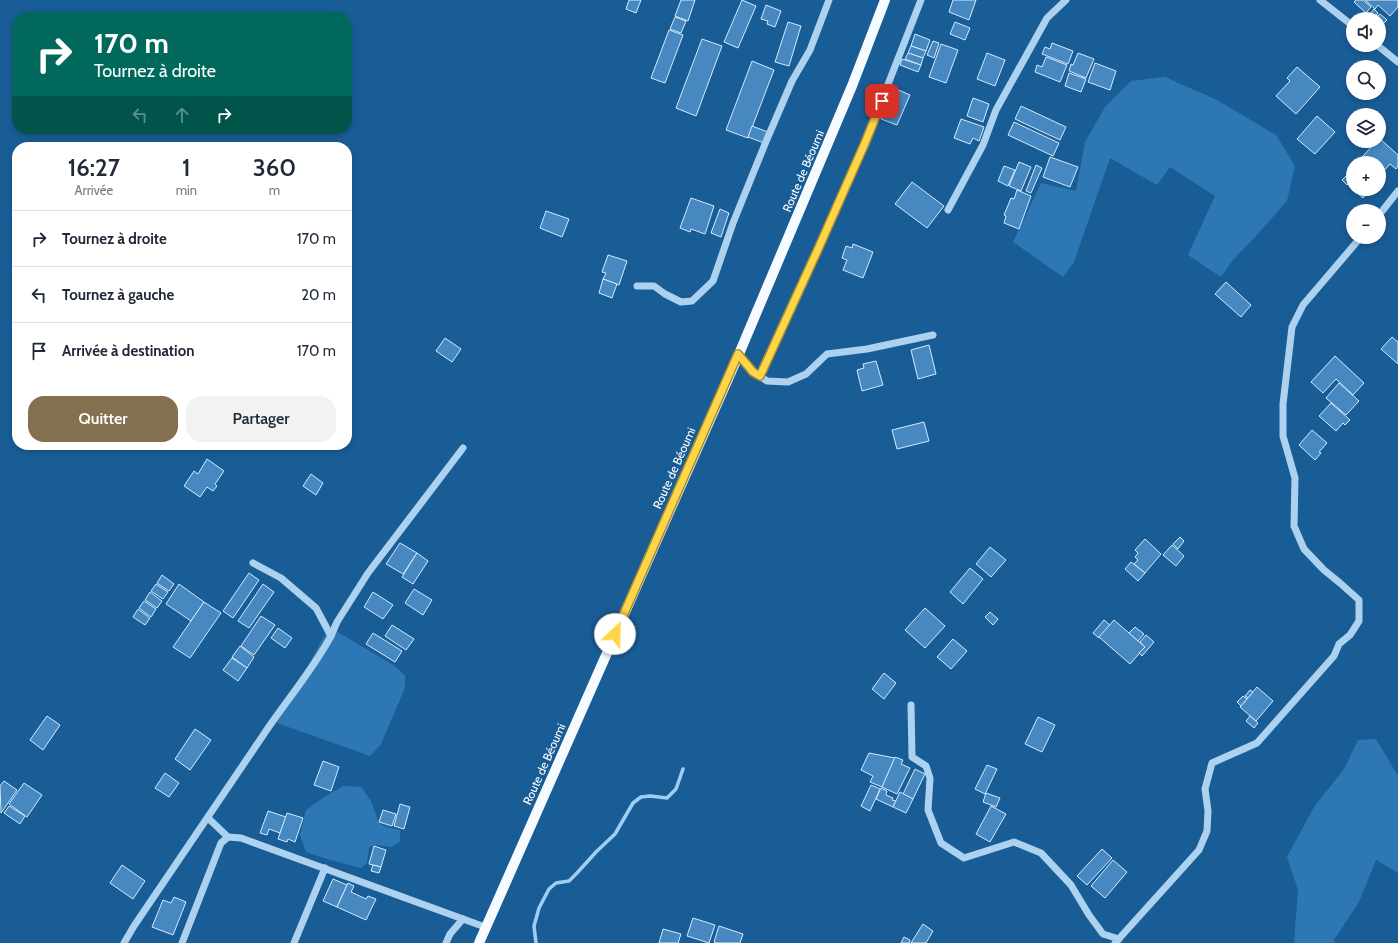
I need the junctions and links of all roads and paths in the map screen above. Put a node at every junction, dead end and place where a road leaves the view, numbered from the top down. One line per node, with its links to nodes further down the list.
1 (829, 0): 13 (street)
2 (885, 0): 15 (main road, Route de Béoumi)
3 (921, 0): 16 (street)
4 (1066, 0): 11 (street)
5 (1320, 0): 6 (street)
6 (1346, 20)
7 (1386, 52): 8 (street)
8 (1398, 62)
9 (1398, 191): 10 (street)
10 (1386, 206)
11 (948, 210)
12 (1355, 244): 26 (street)
13 (637, 286)
14 (933, 335): 16 (street)
15 (738, 354): 16 (street); 25 (main road, Route de Béoumi)
16 (760, 376)
17 (463, 448): 19 (street)
18 (253, 563): 19 (street)
19 (331, 636): 21 (street)
20 (912, 705): 26 (street)
21 (208, 818): 22 (street); 27 (street)
22 (228, 837): 23 (street); 28 (street)
23 (325, 868): 24 (street); 29 (street)
24 (463, 919): 25 (street); 30 (street)
25 (485, 927): 31 (main road, Route de Béoumi)
26 (1117, 941)
27 (124, 943)
28 (182, 943)
29 (294, 943)
30 (446, 943)
31 (479, 943)

